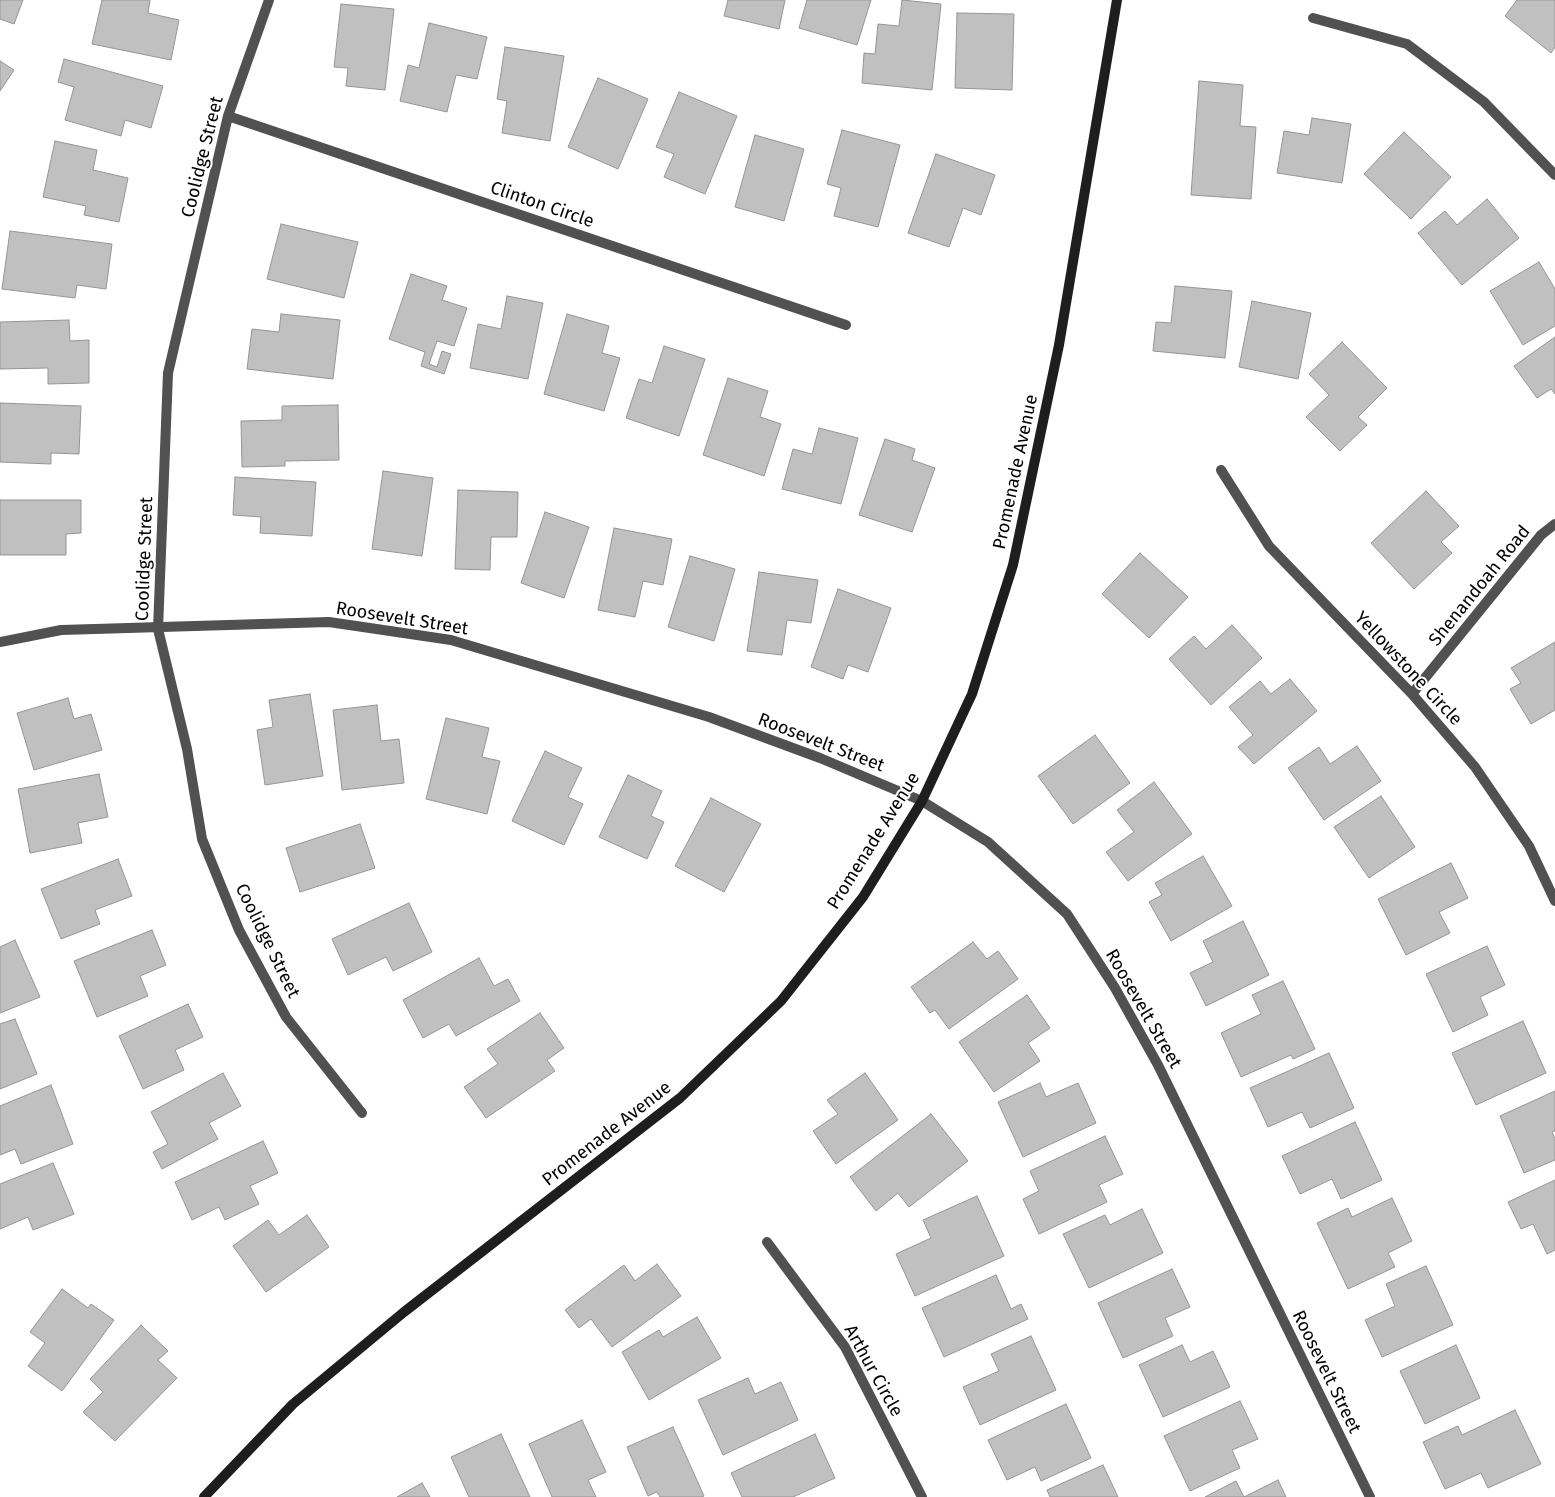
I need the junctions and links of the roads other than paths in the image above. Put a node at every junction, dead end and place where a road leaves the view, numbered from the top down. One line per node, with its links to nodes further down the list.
1 (269, 0): 4 (street, Coolidge Street)
2 (1117, 0): 12 (main road, Promenade Avenue)
3 (1313, 18): 5 (street)
4 (228, 116): 6 (street, Clinton Circle); 9 (street, Coolidge Street)
5 (1555, 175)
6 (846, 325)
7 (1221, 470): 11 (street, Yellowstone Circle)
8 (1555, 524): 11 (street, Shenandoah Road)
9 (158, 629): 10 (street, Roosevelt Street); 12 (street, Roosevelt Street); 14 (street, Coolidge Street)
10 (0, 642)
11 (1412, 694): 13 (street, Yellowstone Circle)
12 (922, 801): 16 (main road, Promenade Avenue); 18 (street, Roosevelt Street)
13 (1555, 902)
14 (362, 1113)
15 (767, 1242): 17 (street, Arthur Circle)
16 (204, 1497)
17 (922, 1497)
18 (1370, 1497)

